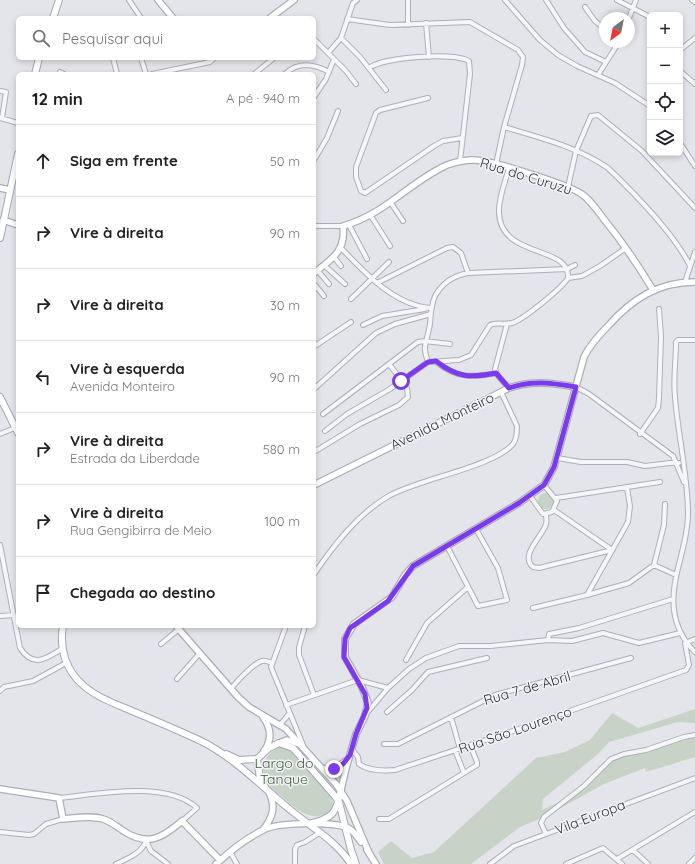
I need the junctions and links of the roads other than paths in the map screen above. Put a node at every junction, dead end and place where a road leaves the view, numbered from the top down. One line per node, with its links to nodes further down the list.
1 (59, 0): 16 (main road)
2 (129, 0): 17 (street)
3 (158, 0): 18 (street)
4 (294, 0): 19 (street)
5 (357, 0): 21 (street)
6 (408, 0): 24 (street)
7 (504, 0): 48 (street)
8 (546, 0): 38 (street)
9 (617, 0): 14 (street)
10 (636, 0): 14 (street)
11 (692, 0): 12 (street)
12 (695, 2)
13 (585, 7): 23 (street)
14 (632, 9): 15 (street); 20 (street)
15 (631, 12)
16 (54, 16)
17 (140, 16)
18 (171, 16)
19 (273, 16)
20 (647, 16)
21 (347, 19): 24 (street); 25 (street)
22 (426, 23): 24 (street); 31 (street); 59 (street)
23 (599, 24)
24 (408, 25)
25 (341, 38): 30 (street); 39 (street)
26 (695, 38): 29 (street)
27 (316, 41): 30 (street)
28 (614, 48): 38 (street)
29 (682, 48)
30 (328, 53): 37 (street)
31 (429, 57): 39 (street); 60 (street)
32 (38, 60): 40 (main road)
33 (114, 60): 41 (street)
34 (142, 60): 42 (street)
35 (212, 60): 43 (street)
36 (272, 60): 44 (street)
37 (334, 60): 46 (street); 49 (street)
38 (606, 62): 48 (street)
39 (369, 68): 51 (street)
40 (36, 72)
41 (116, 72)
42 (145, 72)
43 (162, 72)
44 (256, 72)
45 (288, 72): 46 (street)
46 (329, 72): 53 (street)
47 (683, 74): 50 (street)
48 (598, 75): 55 (street)
49 (356, 84)
50 (695, 84)
51 (386, 90)
52 (0, 91): 57 (street)
53 (316, 94)
54 (428, 98): 60 (street)
55 (647, 104)
56 (338, 111): 63 (street)
57 (1, 118): 58 (street)
58 (16, 122)
59 (504, 127): 62 (street); 66 (street)
60 (462, 138): 64 (street)
61 (683, 147): 67 (street)
62 (576, 151): 69 (street); 73 (street); 91 (street)
63 (316, 157)
64 (460, 161): 66 (street, Rua do Curuzu); 72 (street, Rua do Curuzu)
65 (16, 163): 71 (main road)
66 (496, 164): 68 (street, Rua do Curuzu)
67 (695, 166)
68 (509, 168): 69 (street, Rua do Curuzu); 92 (street)
69 (568, 187): 83 (street, Rua do Curuzu)
70 (0, 188): 71 (street)
71 (10, 190): 75 (main road)
72 (390, 203): 74 (street, Rua do Curuzu); 76 (street)
73 (695, 208)
74 (371, 216): 78 (street, Rua do Curuzu); 81 (street)
75 (3, 220): 77 (street); 80 (main road)
76 (403, 221)
77 (16, 224)
78 (346, 225): 79 (street); 82 (street); 86 (street)
79 (316, 226)
80 (0, 238)
81 (390, 246)
82 (341, 248): 85 (street); 96 (street)
83 (626, 248): 95 (street); 103 (street, Rua do Curuzu)
84 (695, 252): 91 (street)
85 (334, 257): 88 (street); 90 (street)
86 (367, 258)
87 (389, 262): 96 (street)
88 (324, 265): 93 (street); 101 (street)
89 (575, 265): 92 (street)
90 (342, 266)
91 (690, 266): 97 (street)
92 (567, 270): 94 (street); 95 (street)
93 (316, 272): 100 (street)
94 (468, 273): 99 (street); 106 (street)
95 (570, 277): 110 (street)
96 (372, 278): 99 (street); 105 (street)
97 (685, 282): 98 (street); 103 (street)
98 (695, 282)
99 (377, 283): 106 (street)
100 (329, 284)
101 (345, 284)
102 (316, 286): 104 (street)
103 (653, 290): 122 (street)
104 (324, 296)
105 (351, 298)
106 (431, 308): 108 (street); 111 (street)
107 (659, 309): 131 (street)
108 (431, 314): 113 (street); 121 (street)
109 (351, 322): 115 (street)
110 (507, 324): 116 (street); 119 (street)
111 (363, 325)
112 (695, 340): 135 (street)
113 (425, 341): 114 (street); 117 (street); 118 (street)
114 (450, 344)
115 (316, 345)
116 (436, 361): 117 (street); 119 (street)
117 (428, 362): 120 (street)
118 (388, 364): 120 (street); 126 (street)
119 (496, 373): 123 (street)
120 (401, 381): 129 (street); 132 (street)
121 (316, 387)
122 (576, 387): 123 (street, Avenida Monteiro); 131 (street); 133 (street)
123 (509, 388): 124 (street, Avenida Monteiro)
124 (501, 392): 137 (street, Avenida Monteiro); 151 (street)
125 (0, 397): 127 (main road)
126 (323, 414)
127 (16, 428)
128 (16, 430): 130 (street)
129 (325, 431)
130 (0, 434)
131 (640, 434): 134 (street)
132 (316, 451)
133 (557, 458): 134 (street); 138 (street)
134 (677, 463): 135 (street); 139 (street)
135 (684, 464): 139 (street)
136 (660, 482): 140 (street)
137 (316, 484)
138 (544, 485): 141 (street); 142 (street)
139 (686, 487): 152 (street)
140 (627, 488): 142 (street); 149 (street)
141 (530, 496): 145 (street); 146 (street)
142 (556, 498): 144 (street)
143 (665, 504): 150 (street)
144 (554, 510): 145 (street); 149 (street)
145 (546, 514): 149 (street)
146 (476, 529): 148 (street); 153 (street)
147 (0, 546): 157 (street)
148 (447, 546): 153 (street); 179 (street)
149 (612, 550): 154 (street)
150 (654, 565): 152 (street); 154 (street)
151 (316, 571)
152 (676, 575): 155 (street)
153 (468, 587): 175 (street)
154 (587, 595): 156 (street)
155 (674, 599): 165 (street); 167 (street)
156 (533, 608)
157 (14, 615): 158 (street); 159 (street)
158 (0, 616)
159 (16, 626)
160 (16, 628): 170 (street)
161 (63, 628): 170 (main road)
162 (178, 628): 169 (street); 172 (street)
163 (285, 628): 177 (street)
164 (304, 628): 183 (street)
165 (680, 633): 167 (street); 168 (street)
166 (695, 639): 168 (street)
167 (548, 640): 180 (street)
168 (685, 643): 171 (street); 196 (street, Rua São Lourenço)
169 (161, 644)
170 (62, 649): 176 (main road)
171 (695, 652)
172 (200, 653): 178 (street); 181 (street)
173 (487, 658): 185 (street)
174 (631, 658): 189 (street, Rua 7 de Abril)
175 (406, 660)
176 (66, 663): 182 (street); 198 (main road)
177 (272, 663): 181 (street); 184 (street)
178 (177, 679)
179 (358, 680): 180 (street); 183 (street); 188 (street)
180 (388, 688): 188 (street)
181 (231, 689): 187 (street)
182 (0, 691)
183 (314, 695): 184 (street)
184 (286, 705): 186 (street)
185 (387, 712)
186 (289, 714): 191 (street); 197 (street)
187 (263, 716): 190 (street); 192 (street)
188 (365, 716): 200 (street)
189 (451, 717): 195 (street, Rua 7 de Abril); 199 (street)
190 (273, 721): 191 (street); 192 (street)
191 (280, 725): 197 (street)
192 (269, 726): 201 (street)
193 (695, 735): 221 (street)
194 (279, 743): 197 (street); 201 (main road); 211 (main road)
195 (384, 744)
196 (470, 745): 199 (street, Rua São Lourenço); 204 (street)
197 (304, 747): 203 (street)
198 (217, 750): 201 (main road); 209 (main road)
199 (457, 750): 200 (street, Rua São Lourenço); 204 (street)
200 (351, 752): 202 (street); 205 (street)
201 (257, 759): 209 (main road)
202 (337, 768): 203 (street); 205 (street)
203 (323, 769): 208 (street)
204 (464, 773): 214 (street)
205 (344, 776): 208 (street)
206 (695, 778): 221 (street, Vila Europa)
207 (0, 789): 210 (street)
208 (341, 790): 211 (main road); 225 (street)
209 (269, 791): 216 (main road); 218 (street)
210 (59, 798): 213 (street); 215 (street)
211 (339, 802): 216 (main road); 217 (main road)
212 (695, 812): 223 (street)
213 (63, 819): 219 (street); 222 (street)
214 (378, 819)
215 (182, 821): 222 (street); 229 (street)
216 (309, 824): 217 (street); 218 (street); 220 (main road)
217 (345, 827): 225 (street); 236 (main road)
218 (263, 830): 224 (street)
219 (0, 832)
220 (321, 832): 234 (street); 235 (main road)
221 (546, 834): 238 (street, Vila Europa)
222 (146, 841): 230 (street); 231 (street)
223 (633, 850): 227 (street); 242 (street)
224 (230, 852): 229 (street); 233 (street)
225 (369, 853): 237 (street)
226 (695, 858): 243 (street)
227 (617, 859): 228 (street); 241 (street)
228 (576, 860): 239 (street); 240 (street)
229 (218, 862): 232 (street)
230 (116, 864)
231 (168, 864)
232 (210, 864)
233 (237, 864)
234 (295, 864)
235 (352, 864)
236 (356, 864)
237 (376, 864)
238 (490, 864)
239 (566, 864)
240 (580, 864)
241 (622, 864)
242 (648, 864)
243 (689, 864)

